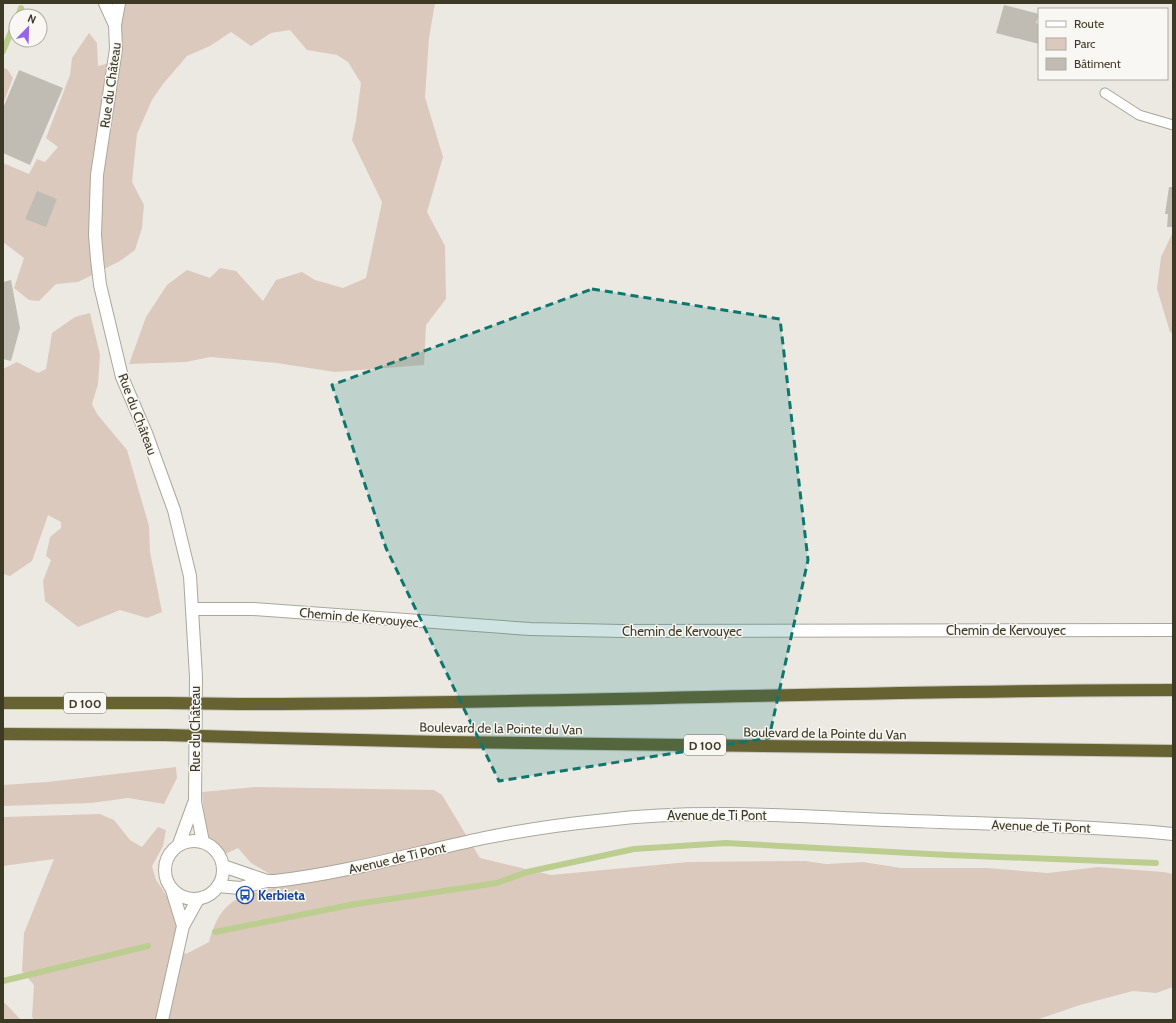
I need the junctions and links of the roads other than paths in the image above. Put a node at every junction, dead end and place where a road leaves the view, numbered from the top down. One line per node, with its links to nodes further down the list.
1 (105, 3): 3 (street, Rue du Château)
2 (119, 3): 3 (street, Rue du Château)
3 (116, 25): 6 (street, Rue du Château)
4 (1104, 93): 5 (lane)
5 (1173, 125)
6 (192, 609): 7 (street, Chemin de Kervouyec); 12 (street, Rue du Château)
7 (1173, 630)
8 (1173, 690): 9 (highway, Boulevard de la Pointe du Van / D 100, bridge)
9 (3, 703)
10 (3, 734): 11 (highway, Boulevard de la Pointe du Van / D 100, bridge)
11 (1173, 751)
12 (195, 802): 14 (street, Rue du Château); 15 (street, Rue du Château)
13 (1173, 834): 17 (street, Avenue de Ti Pont)
14 (203, 842): 15 (street); 16 (street)
15 (179, 844): 19 (street)
16 (223, 866): 17 (street, Avenue de Ti Pont); 18 (street)
17 (267, 881): 18 (street, Avenue de Ti Pont)
18 (218, 886): 20 (street)
19 (172, 890): 20 (street); 21 (street)
20 (198, 899): 21 (street)
21 (183, 926): 22 (street)
22 (162, 1020)

